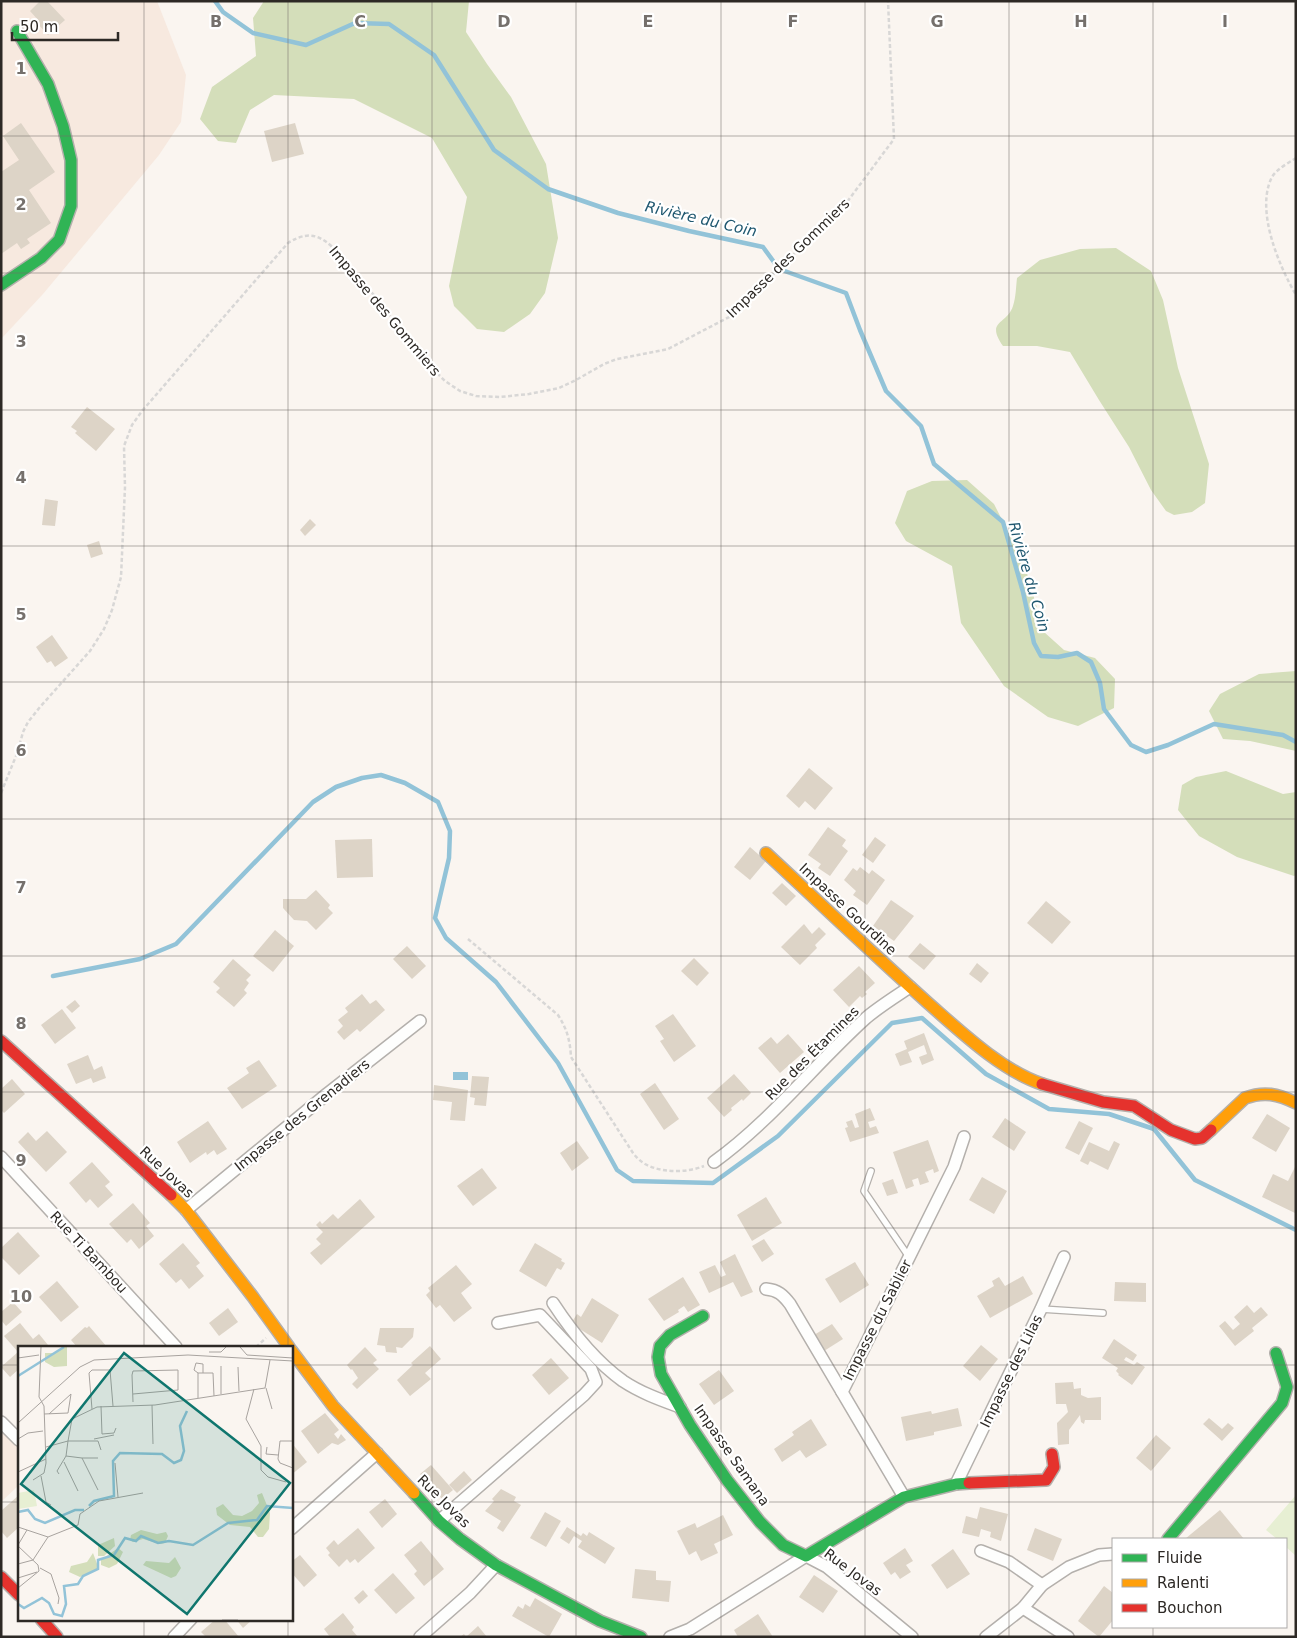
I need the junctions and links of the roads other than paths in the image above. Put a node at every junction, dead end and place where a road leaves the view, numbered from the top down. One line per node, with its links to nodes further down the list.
1 (17, 30): 2 (street)
2 (1, 285)
3 (766, 853): 4 (street, Impasse Gourdine)
4 (910, 987): 7 (street); 10 (street, Rue des Étamines)
5 (420, 1021): 12 (street, Impasse des Grenadiers)
6 (1, 1041): 12 (street, Rue Jovas)
7 (1296, 1103)
8 (964, 1138): 13 (street, Impasse du Sablier)
9 (1, 1157): 21 (street, Rue Ti Bambou)
10 (714, 1162)
11 (871, 1171): 13 (lane)
12 (186, 1210): 22 (street, Rue Jovas)
13 (909, 1257): 25 (street, Impasse du Sablier)
14 (1064, 1257): 17 (street, Impasse des Lilas)
15 (766, 1289): 25 (street)
16 (553, 1303): 26 (street, Impasse Samana)
17 (1041, 1309): 18 (lane); 31 (street, Impasse des Lilas)
18 (1103, 1313)
19 (703, 1316): 26 (street, Impasse Samana)
20 (498, 1323): 33 (street)
21 (175, 1346)
22 (288, 1346)
23 (292, 1351): 29 (street, Rue Jovas)
24 (1276, 1353): 35 (street)
25 (842, 1392): 32 (street, Impasse du Sablier)
26 (680, 1407): 38 (street, Impasse Samana)
27 (1, 1422): 28 (street)
28 (18, 1439)
29 (377, 1453): 33 (street, Rue Jovas); 34 (street)
30 (1052, 1454): 31 (street)
31 (956, 1484): 32 (street)
32 (904, 1497): 38 (street)
33 (439, 1521): 39 (street, Rue Jovas)
34 (292, 1528)
35 (1169, 1538)
36 (981, 1551): 41 (street)
37 (1112, 1554): 41 (street)
38 (806, 1556): 50 (street, Rue Jovas); 51 (street, Rue Jovas)
39 (496, 1564): 48 (street); 49 (street, Rue Jovas)
40 (1, 1577): 42 (street)
41 (1042, 1585): 43 (street)
42 (18, 1594)
43 (1023, 1608): 52 (street); 53 (street)
44 (42, 1620): 46 (street)
45 (190, 1620): 47 (street)
46 (57, 1637)
47 (174, 1637)
48 (420, 1637)
49 (641, 1637)
50 (670, 1637)
51 (912, 1637)
52 (986, 1637)
53 (1068, 1637)

